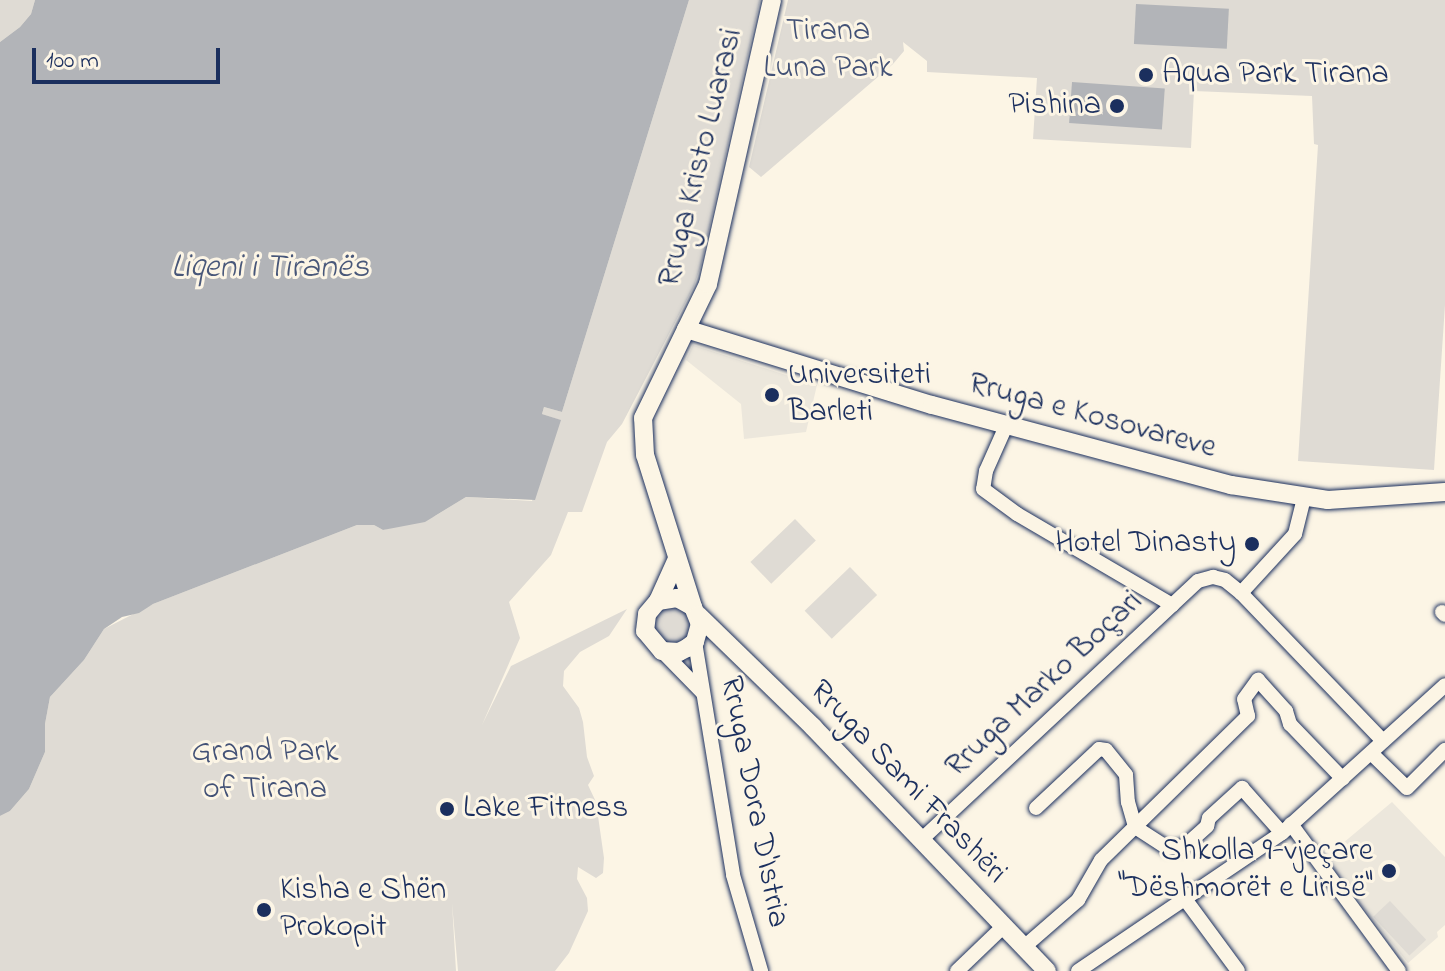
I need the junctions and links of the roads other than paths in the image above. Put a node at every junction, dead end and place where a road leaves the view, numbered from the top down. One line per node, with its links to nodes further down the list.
1 (772, 0): 2 (main road, Rruga Kristo Luarasi)
2 (686, 329): 3 (main road, Rruga e Kosovareve); 6 (main road, Rruga Kristo Luarasi)
3 (1006, 426): 5 (main road, Rruga e Kosovareve); 9 (street)
4 (1445, 492): 5 (main road, Rruga e Kosovareve)
5 (1304, 499): 7 (street)
6 (677, 559): 8 (main road); 10 (main road, Rruga Kristo Luarasi)
7 (1241, 593): 9 (street, Rruga Marko Boçari); 16 (street)
8 (658, 601): 10 (main road); 13 (main road)
9 (1172, 605): 23 (street, Rruga Marko Boçari)
10 (696, 611): 11 (main road, Rruga Sami Frashëri); 12 (main road)
11 (722, 638): 12 (main road); 23 (main road, Rruga Sami Frashëri)
12 (695, 641): 13 (main road); 15 (street, Rruga Dora D'Istria)
13 (662, 651): 15 (street)
14 (1445, 685): 16 (street)
15 (702, 693): 27 (street, Rruga Dora D'Istria)
16 (1383, 741): 18 (street)
17 (1445, 750): 18 (street)
18 (1371, 753): 19 (street)
19 (1343, 779): 21 (street); 22 (street)
20 (1036, 808): 21 (street)
21 (1135, 827): 22 (street); 26 (street)
22 (1286, 828): 24 (street); 31 (street)
23 (921, 840): 25 (main road, Rruga Sami Frashëri)
24 (1185, 899): 29 (street); 30 (street)
25 (1004, 926): 26 (main road, Rruga Sami Frashëri); 28 (street)
26 (1034, 962)
27 (761, 971)
28 (957, 971)
29 (1078, 971)
30 (1238, 971)
31 (1399, 971)

